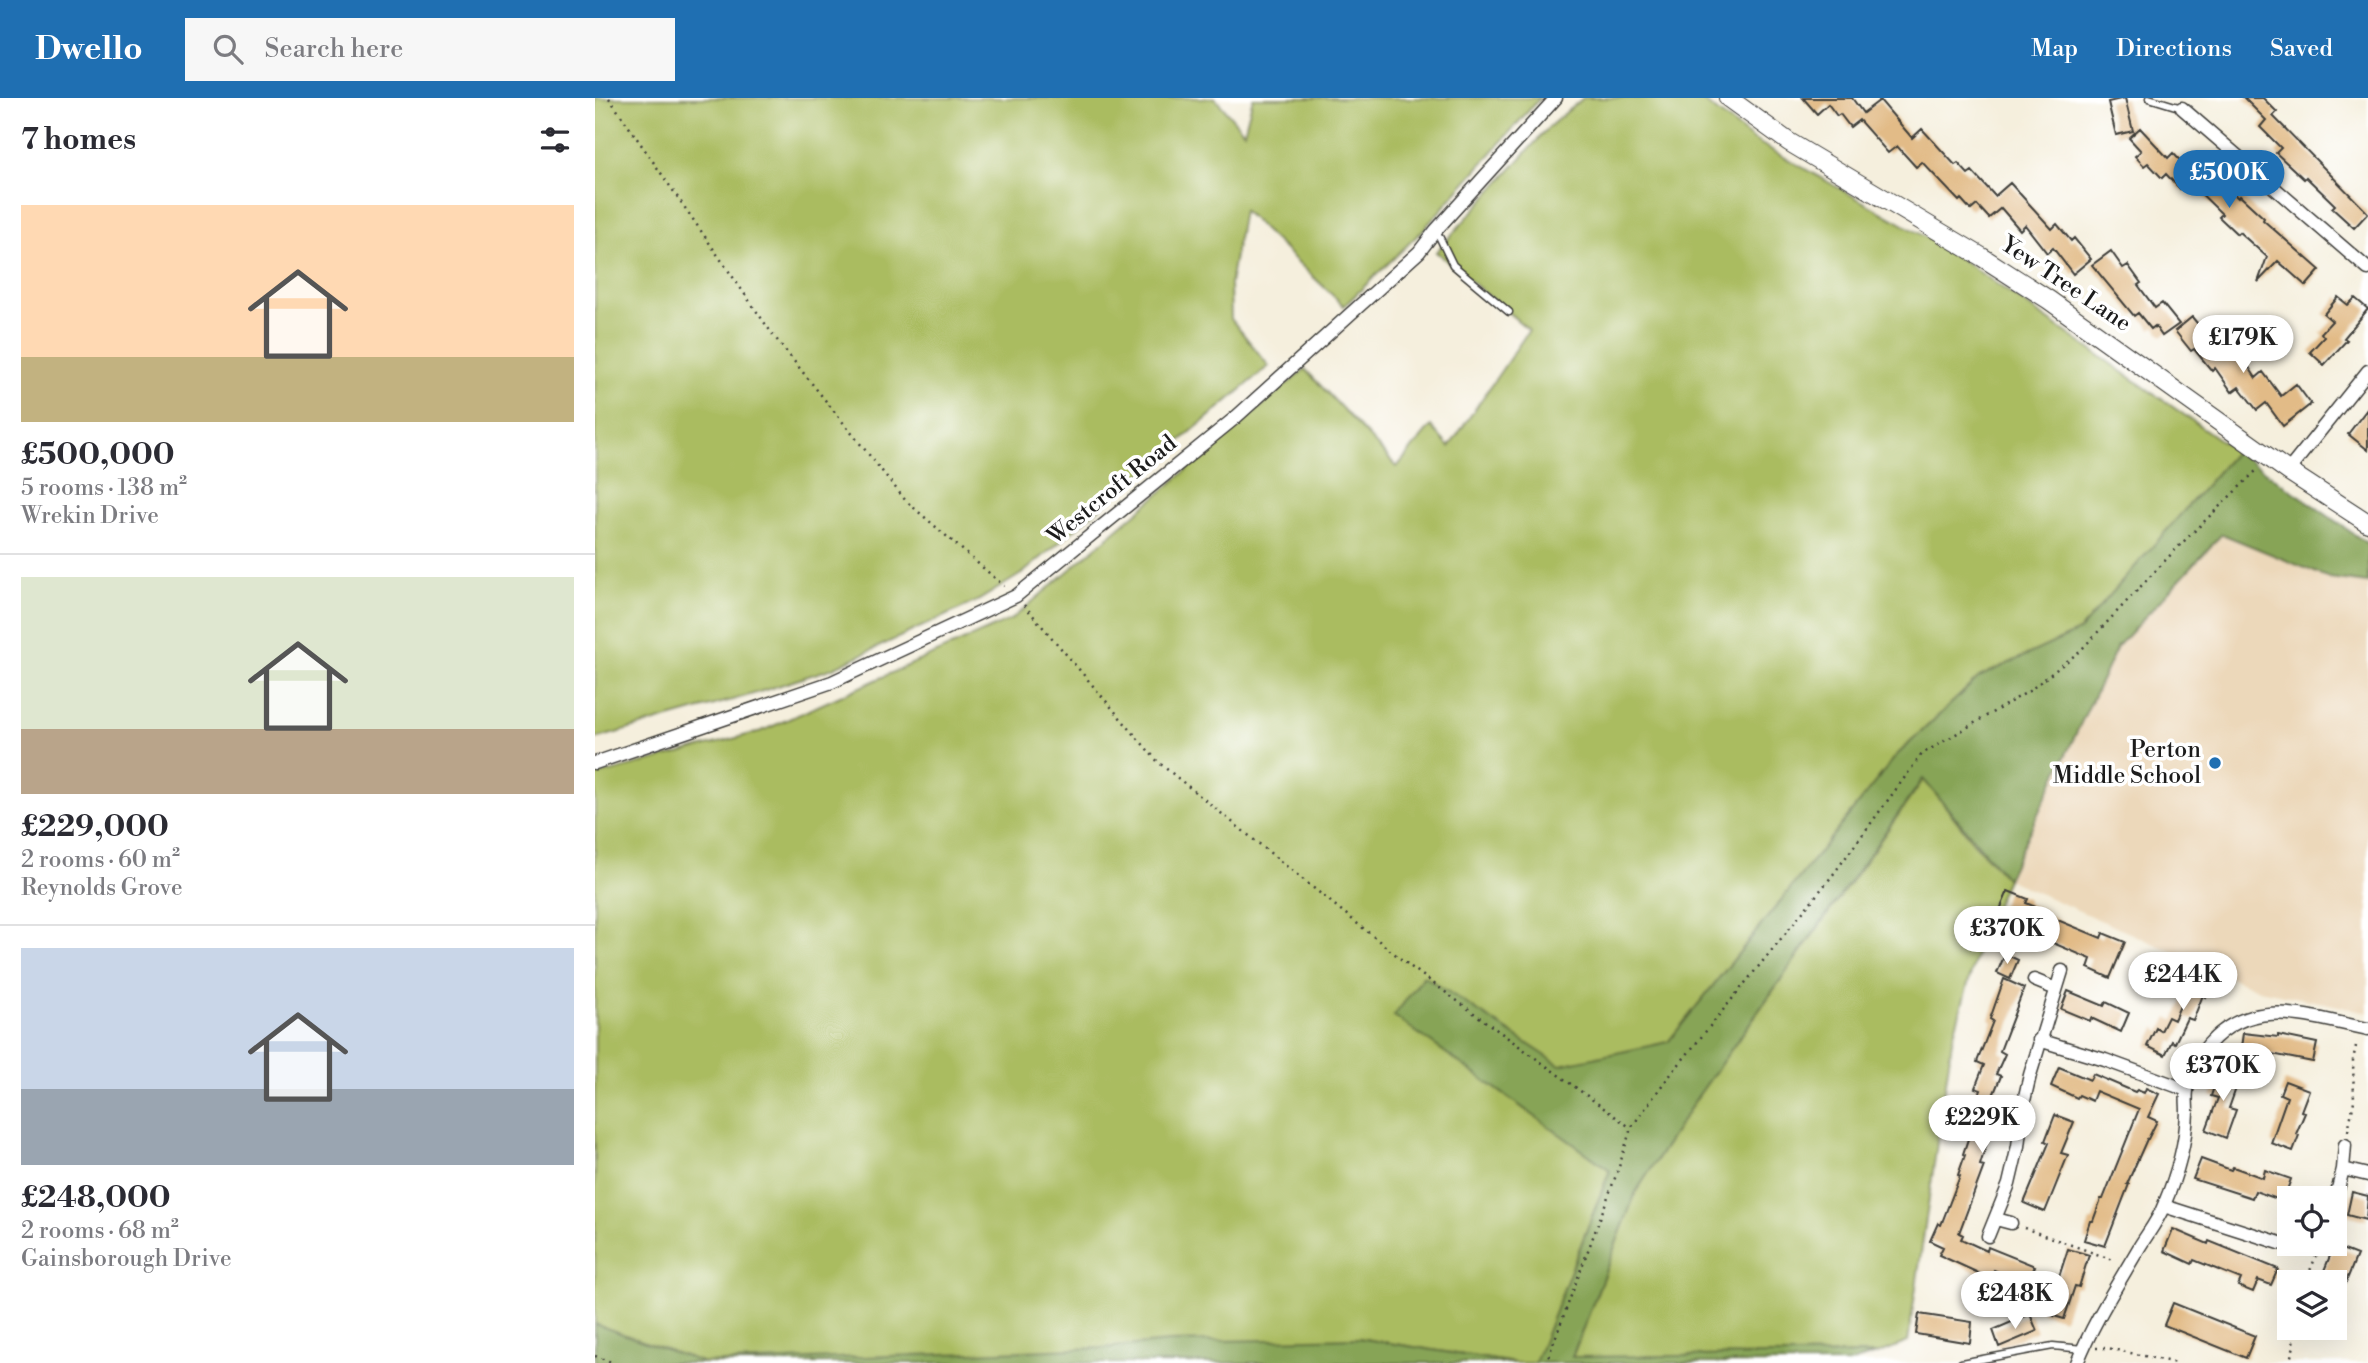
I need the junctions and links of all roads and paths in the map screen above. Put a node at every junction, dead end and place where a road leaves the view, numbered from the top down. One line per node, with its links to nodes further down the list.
1 (609, 98): 13 (path)
2 (1556, 98): 6 (street, Westcroft Road)
3 (1728, 98): 10 (street, Yew Tree Lane)
4 (2149, 98): 5 (lane)
5 (2182, 108): 7 (street)
6 (1436, 230): 8 (lane); 13 (street, Westcroft Road)
7 (2368, 269)
8 (1509, 312)
9 (2368, 371): 11 (street)
10 (2268, 457): 11 (street, Yew Tree Lane); 21 (path)
11 (2288, 471): 12 (street, Yew Tree Lane)
12 (2368, 523)
13 (1016, 596): 14 (street, Westcroft Road); 21 (path)
14 (595, 763)
15 (2062, 971): 17 (street)
16 (2034, 981): 17 (street)
17 (2056, 989): 19 (street)
18 (2364, 1028): 20 (street); 22 (path)
19 (2039, 1040): 20 (street); 27 (street)
20 (2187, 1090): 26 (street)
21 (1631, 1128): 36 (path)
22 (2345, 1145): 23 (street)
23 (2343, 1169): 24 (street); 25 (street)
24 (2368, 1175)
25 (2339, 1186)
26 (2164, 1206): 30 (street); 31 (street)
27 (1996, 1219): 28 (street); 29 (street)
28 (2011, 1223): 31 (path)
29 (1988, 1236)
30 (2277, 1242)
31 (2129, 1266): 33 (street)
32 (2293, 1340): 40 (path)
33 (2083, 1349): 37 (lane); 38 (street); 39 (path)
34 (595, 1356): 35 (path)
35 (614, 1363)
36 (1546, 1363)
37 (1961, 1363)
38 (2077, 1363)
39 (2176, 1363)
40 (2290, 1363)

